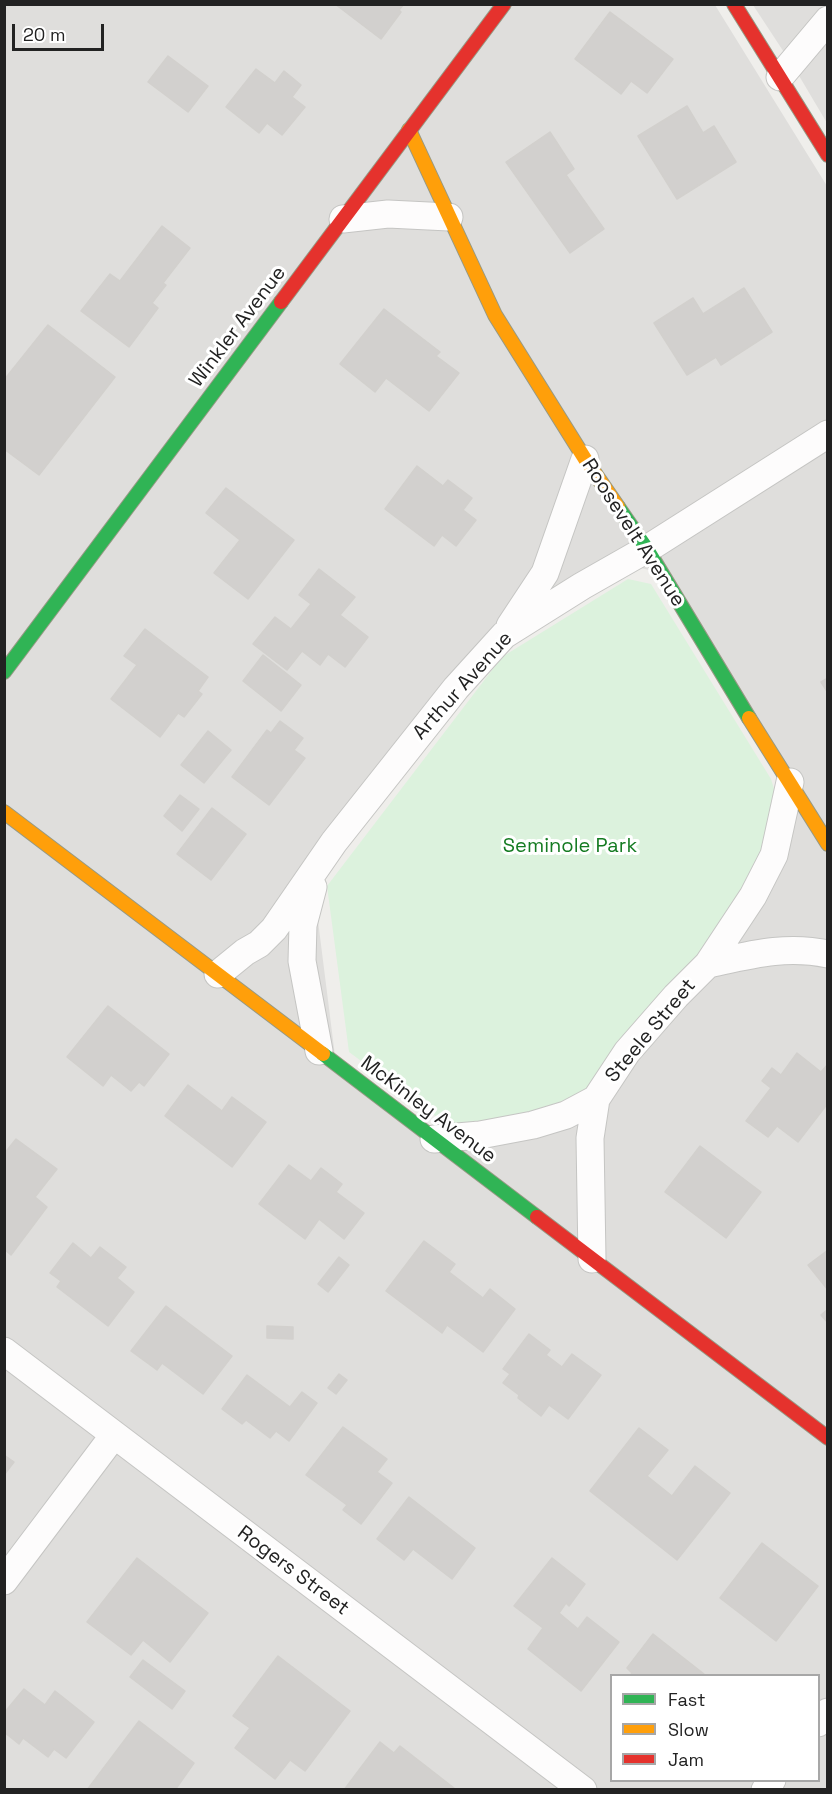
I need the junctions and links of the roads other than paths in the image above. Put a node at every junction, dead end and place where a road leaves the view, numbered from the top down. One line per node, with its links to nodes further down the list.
1 (504, 4): 5 (street, Winkler Avenue)
2 (734, 4): 4 (street)
3 (828, 20): 4 (street)
4 (780, 77): 6 (street)
5 (409, 130): 7 (street, Roosevelt Avenue); 8 (street, Winkler Avenue)
6 (828, 155)
7 (449, 217): 8 (street); 10 (street, Roosevelt Avenue)
8 (343, 219): 13 (street, Winkler Avenue)
9 (828, 434): 11 (street, Arthur Avenue)
10 (585, 459): 11 (street, Roosevelt Avenue); 12 (street)
11 (647, 549): 12 (street, Arthur Avenue); 14 (street, Roosevelt Avenue)
12 (504, 635): 17 (street, Arthur Avenue)
13 (4, 672)
14 (790, 782): 16 (street, Roosevelt Avenue); 19 (street, Steele Street)
15 (4, 812): 20 (street, McKinley Avenue)
16 (828, 844)
17 (318, 865): 20 (street, Arthur Avenue); 21 (street, Arthur Avenue)
18 (828, 954): 19 (street, Steele Street)
19 (708, 964): 22 (street, Steele Street)
20 (218, 974): 21 (street, McKinley Avenue)
21 (319, 1051): 23 (street, McKinley Avenue)
22 (596, 1099): 23 (street, Steele Street); 24 (street, Steele Street)
23 (434, 1139): 24 (street, McKinley Avenue)
24 (592, 1259): 27 (street, McKinley Avenue)
25 (4, 1351): 26 (street, Rogers Street)
26 (114, 1435): 28 (street); 29 (street, Rogers Street)
27 (828, 1438)
28 (4, 1581)
29 (583, 1790)

